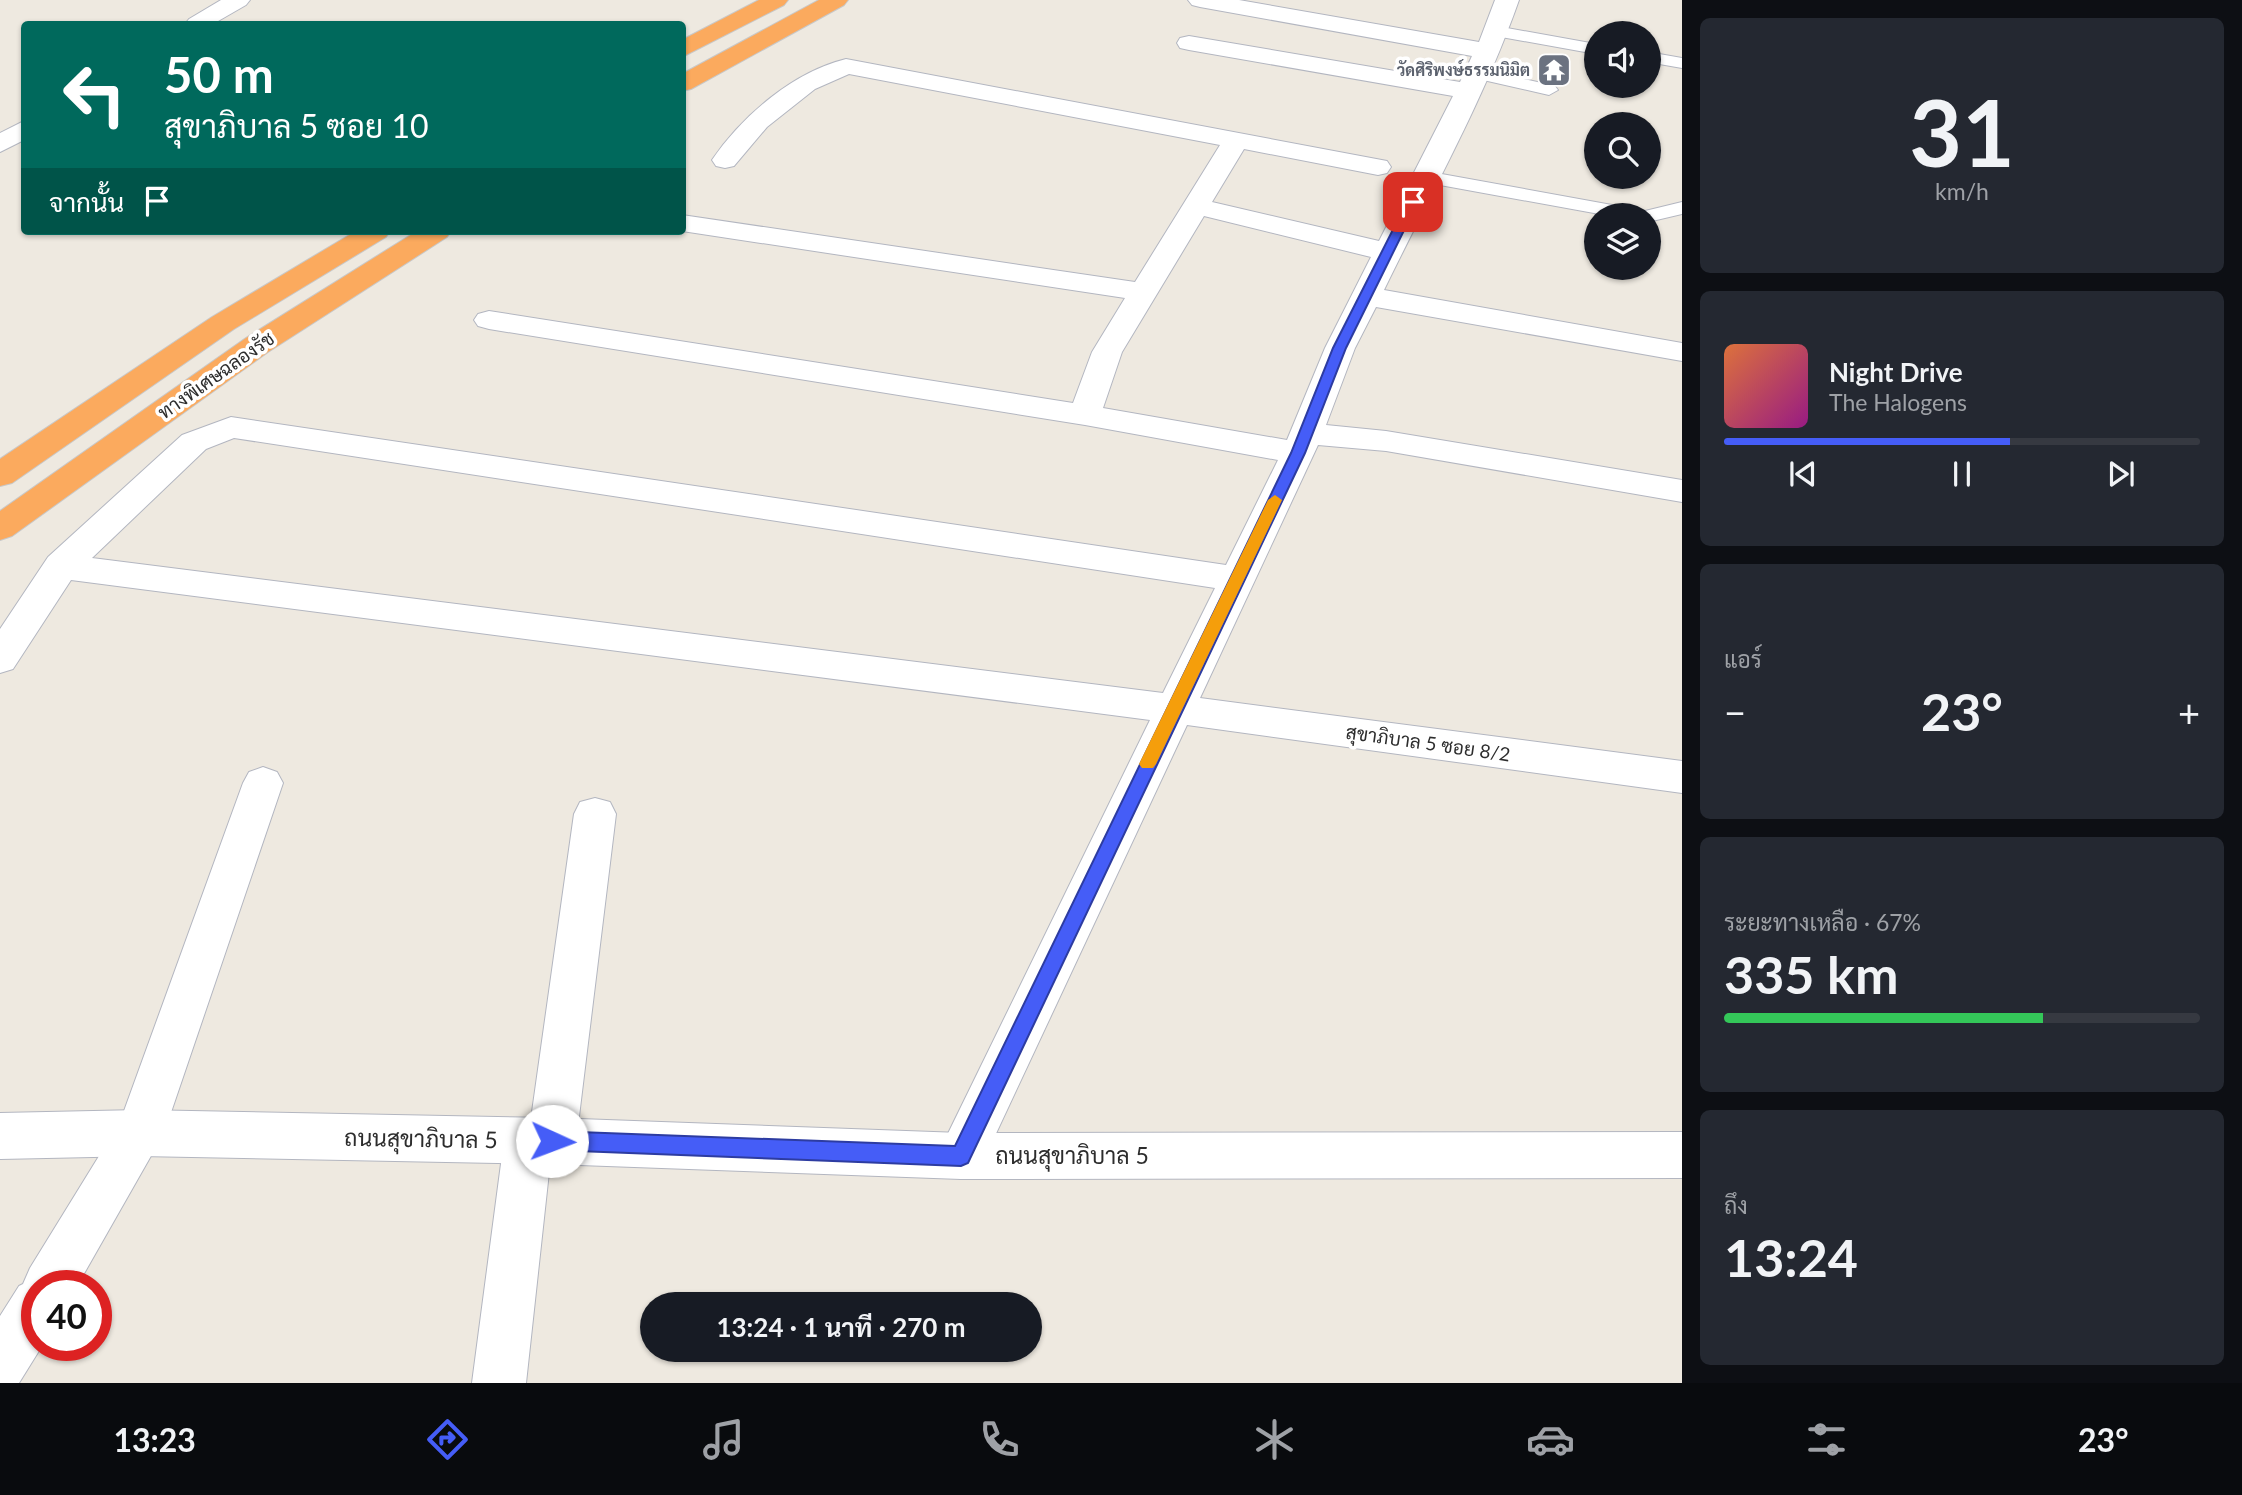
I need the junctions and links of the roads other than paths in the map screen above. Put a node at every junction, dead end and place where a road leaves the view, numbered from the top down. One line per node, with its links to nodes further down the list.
1 (238, 0): 5 (street)
2 (776, 0): 7 (highway)
3 (836, 0): 12 (highway)
4 (1200, 0): 8 (street)
5 (202, 21)
6 (1189, 43): 8 (street)
7 (686, 48)
8 (1487, 49): 9 (lane); 13 (lane); 19 (street)
9 (1584, 49)
10 (1661, 59): 11 (lane)
11 (1682, 63)
12 (686, 82)
13 (1549, 90)
14 (21, 131): 16 (street)
15 (1236, 140): 17 (street); 18 (street); 21 (street)
16 (0, 144)
17 (725, 160)
18 (1378, 167)
19 (1425, 177): 20 (lane); 27 (street)
20 (1584, 205)
21 (1195, 206): 27 (street); 28 (street)
22 (1682, 208): 23 (lane)
23 (1661, 213)
24 (686, 224): 28 (street)
25 (369, 235): 34 (highway, ทางพิเศษฉลองรัช)
26 (431, 235): 36 (highway, ทางพิเศษฉลองรัช)
27 (1388, 252): 29 (street)
28 (1144, 292): 32 (street)
29 (1365, 296): 31 (street); 33 (street)
30 (489, 320): 32 (street)
31 (1682, 352)
32 (1085, 415): 33 (street)
33 (1302, 443): 35 (street); 38 (street)
34 (0, 475)
35 (1682, 491)
36 (0, 528)
37 (61, 566): 38 (street); 39 (street); 40 (street, สุขาภิบาล 5 ซอย 8/2)
38 (1237, 579): 40 (street)
39 (0, 659)
40 (1174, 709): 41 (street, สุขาภิบาล 5 ซอย 8/2); 48 (street)
41 (1682, 777)
42 (263, 783): 44 (street)
43 (595, 814): 46 (street)
44 (140, 1133): 45 (street, ถนนสุขาภิบาล 5); 46 (street, ถนนสุขาภิบาล 5); 49 (street)
45 (0, 1136)
46 (540, 1141): 48 (street, ถนนสุขาภิบาล 5); 52 (street)
47 (1682, 1155): 48 (street, ถนนสุขาภิบาล 5)
48 (961, 1156)
49 (58, 1270)
50 (21, 1330): 51 (street)
51 (0, 1365)
52 (499, 1383)

